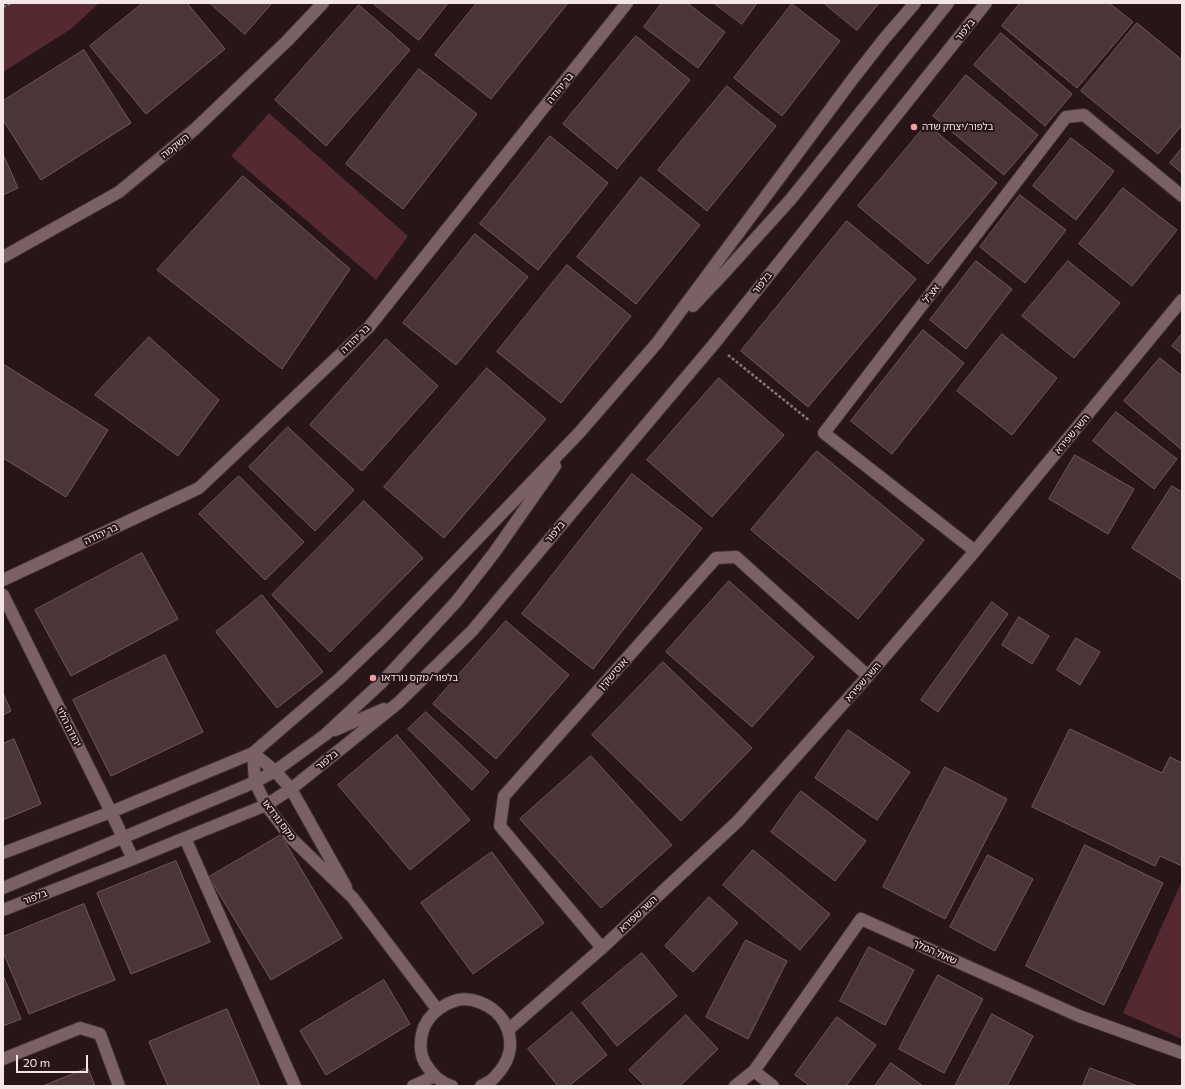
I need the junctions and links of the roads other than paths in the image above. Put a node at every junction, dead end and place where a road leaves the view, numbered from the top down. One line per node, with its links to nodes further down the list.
1 (323, 3): 7 (street, השקמה)
2 (627, 3): 12 (street, בר יהודה)
3 (915, 3): 9 (street)
4 (948, 3): 9 (street)
5 (986, 3): 15 (street, בלפור)
6 (1182, 196): 11 (street, אצ"ל)
7 (3, 257)
8 (1182, 300): 11 (street, השר שפירא)
9 (657, 343): 10 (street)
10 (578, 433): 16 (street); 17 (street)
11 (975, 551): 14 (street, השר שפירא)
12 (3, 580)
13 (3, 595): 22 (street, יהודה הלוי)
14 (868, 676): 30 (street, השר שפירא); 30 (street, אוסישקין)
15 (398, 703): 16 (street); 20 (street, בלפור)
16 (325, 735): 18 (street)
17 (253, 753): 18 (street, מקס נורדאו); 19 (street, מקס נורדאו); 22 (street)
18 (275, 771): 19 (street); 20 (street, מקס נורדאו)
19 (255, 782): 21 (street, מקס נורדאו); 23 (street)
20 (291, 789): 21 (street, בלפור); 28 (street, מקס נורדאו)
21 (266, 805): 24 (street, בלפור); 28 (street, מקס נורדאו)
22 (111, 812): 23 (street, יהודה הלוי); 25 (street)
23 (123, 837): 26 (street, יהודה הלוי); 27 (street)
24 (184, 838): 26 (street, בלפור); 38 (street)
25 (3, 853)
26 (133, 860): 29 (street, בלפור)
27 (3, 888)
28 (353, 898): 31 (street, מקס נורדאו)
29 (3, 910)
30 (602, 948): 32 (street, השר שפירא)
31 (437, 1009): 32 (street); 36 (street)
32 (508, 1030): 41 (street)
33 (1182, 1053): 35 (street, שאול המלך)
34 (3, 1059): 37 (street)
35 (754, 1071): 42 (street); 43 (street)
36 (435, 1076): 39 (street); 40 (street)
37 (120, 1086)
38 (295, 1086)
39 (413, 1086)
40 (452, 1086)
41 (481, 1086)
42 (735, 1086)
43 (773, 1086)

